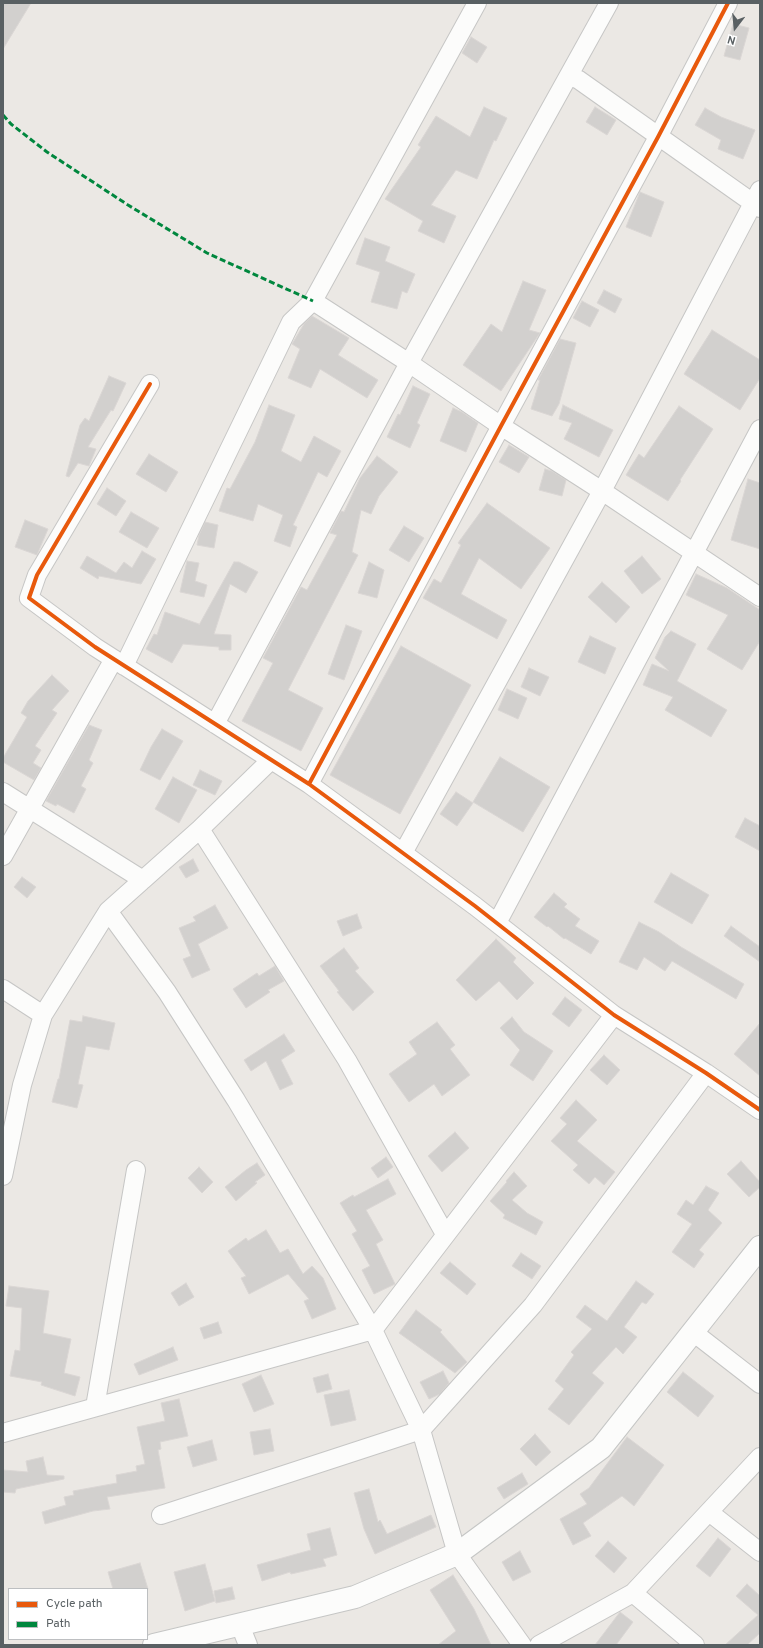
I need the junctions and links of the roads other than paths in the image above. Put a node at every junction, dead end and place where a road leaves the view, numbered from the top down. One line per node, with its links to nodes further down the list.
1 (476, 3): 7 (street)
2 (609, 3): 4 (street)
3 (728, 3): 5 (street)
4 (568, 78): 5 (street); 8 (street)
5 (658, 136): 6 (street); 10 (street)
6 (758, 200): 12 (street)
7 (313, 301): 8 (street); 15 (street)
8 (409, 363): 10 (street); 16 (street)
9 (150, 384): 15 (street)
10 (501, 426): 12 (street); 18 (street)
11 (760, 429): 13 (street)
12 (602, 491): 13 (street); 22 (street)
13 (694, 553): 14 (street); 26 (street)
14 (760, 597)
15 (119, 662): 16 (street); 20 (street)
16 (215, 724): 17 (street)
17 (271, 760): 18 (street); 21 (street)
18 (309, 784): 22 (street)
19 (3, 792): 20 (street)
20 (29, 809): 23 (street); 24 (street)
21 (200, 828): 24 (street); 35 (street)
22 (403, 853): 26 (street)
23 (3, 856)
24 (143, 880): 25 (street)
25 (108, 911): 28 (street); 37 (street)
26 (497, 923): 29 (street)
27 (3, 989): 28 (street)
28 (43, 1015): 32 (street)
29 (614, 1015): 30 (street); 35 (street)
30 (706, 1072): 31 (street); 41 (street)
31 (760, 1110)
32 (8, 1128): 34 (street)
33 (136, 1170): 40 (street)
34 (3, 1176)
35 (445, 1234): 37 (street)
36 (760, 1247): 38 (main road)
37 (373, 1330): 40 (street); 41 (street)
38 (693, 1332): 39 (street); 47 (main road)
39 (760, 1384)
40 (95, 1407): 42 (street)
41 (421, 1430): 45 (street); 47 (street)
42 (3, 1433)
43 (760, 1457): 44 (street)
44 (709, 1512): 46 (street); 48 (street)
45 (161, 1514)
46 (760, 1552)
47 (457, 1554): 49 (main road); 52 (street)
48 (633, 1593): 53 (street); 54 (street)
49 (240, 1625): 50 (main road); 51 (street)
50 (154, 1645)
51 (248, 1645)
52 (522, 1645)
53 (539, 1645)
54 (695, 1645)

